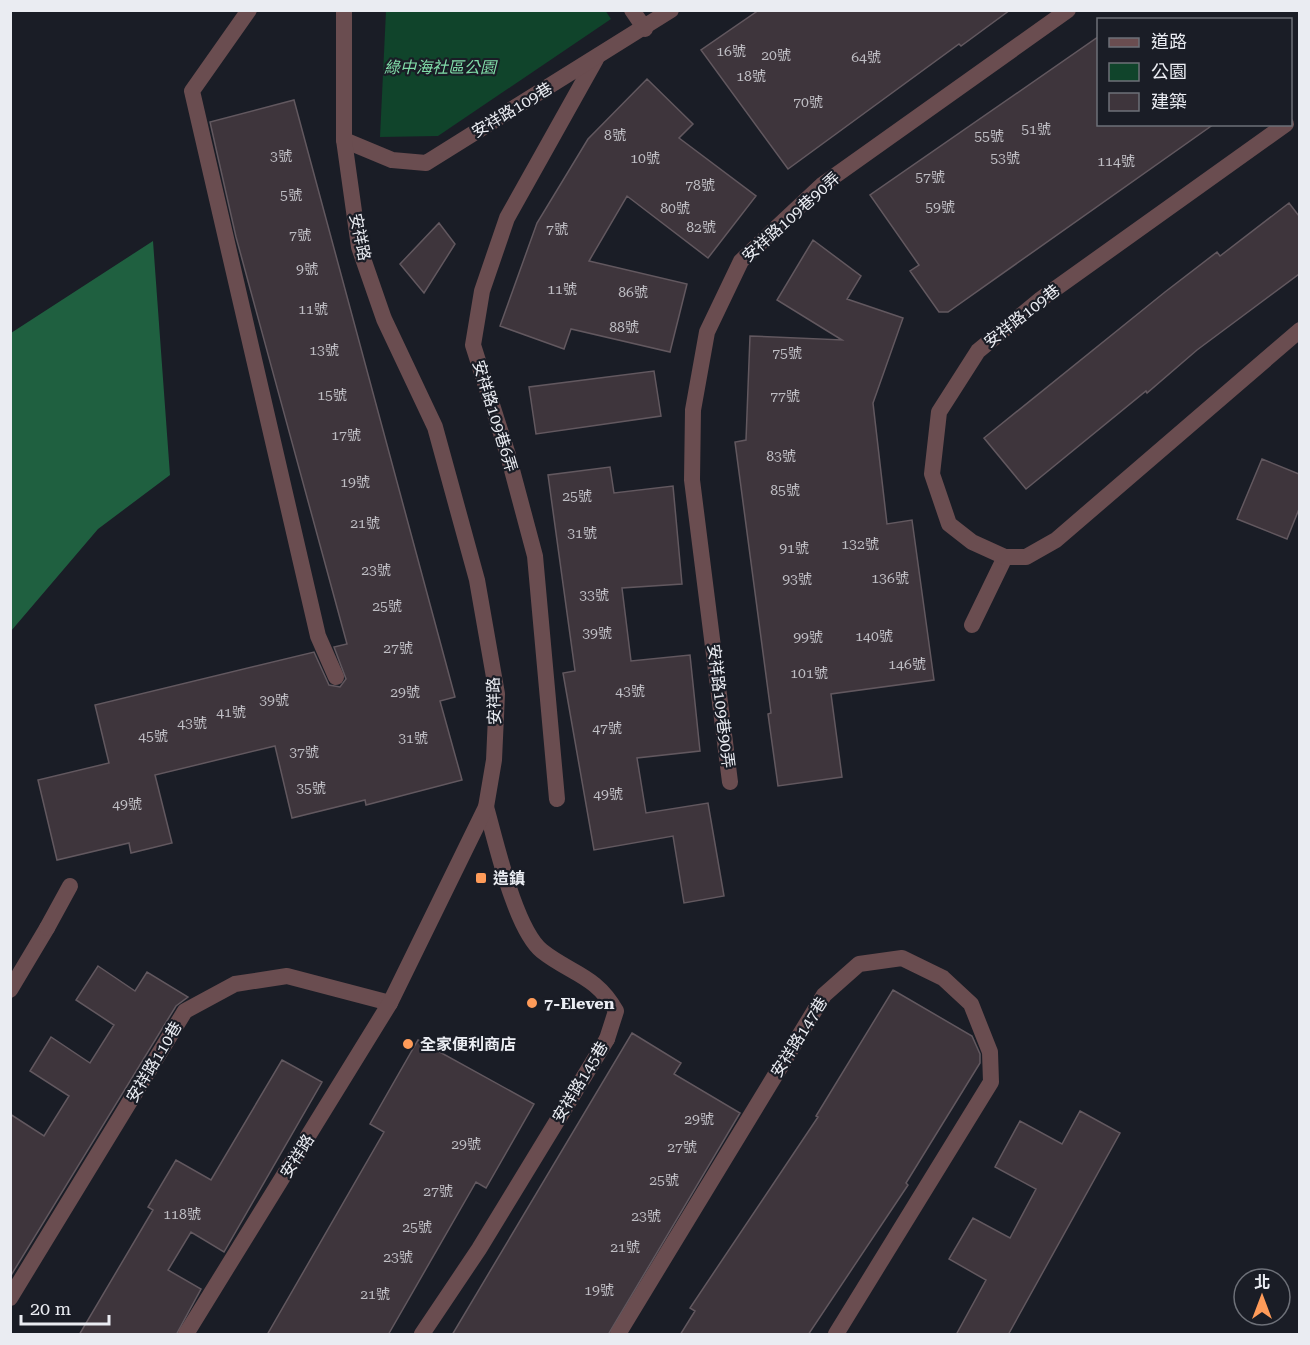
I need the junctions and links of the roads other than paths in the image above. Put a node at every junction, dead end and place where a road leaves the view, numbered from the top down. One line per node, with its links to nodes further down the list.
1 (249, 10): 13 (street)
2 (344, 10): 9 (street, 安祥路)
3 (632, 10): 6 (street)
4 (671, 10): 6 (street, 安祥路109巷)
5 (1068, 10): 14 (street, 安祥路109巷90弄)
6 (645, 29): 7 (street, 安祥路109巷)
7 (596, 59): 9 (street, 安祥路109巷); 15 (street, 安祥路109巷6弄)
8 (1283, 126): 11 (street, 安祥路109巷)
9 (344, 140): 16 (street, 安祥路)
10 (1299, 330): 11 (street)
11 (1005, 557): 12 (street)
12 (972, 625)
13 (336, 677)
14 (730, 782)
15 (557, 799)
16 (486, 807): 19 (street, 安祥路); 22 (street, 安祥路145巷)
17 (70, 886): 18 (street)
18 (10, 990)
19 (390, 1003): 20 (street, 安祥路110巷); 21 (street, 安祥路)
20 (10, 1298)
21 (186, 1335)
22 (422, 1335)
23 (618, 1335): 24 (street, 安祥路147巷)
24 (836, 1335)

